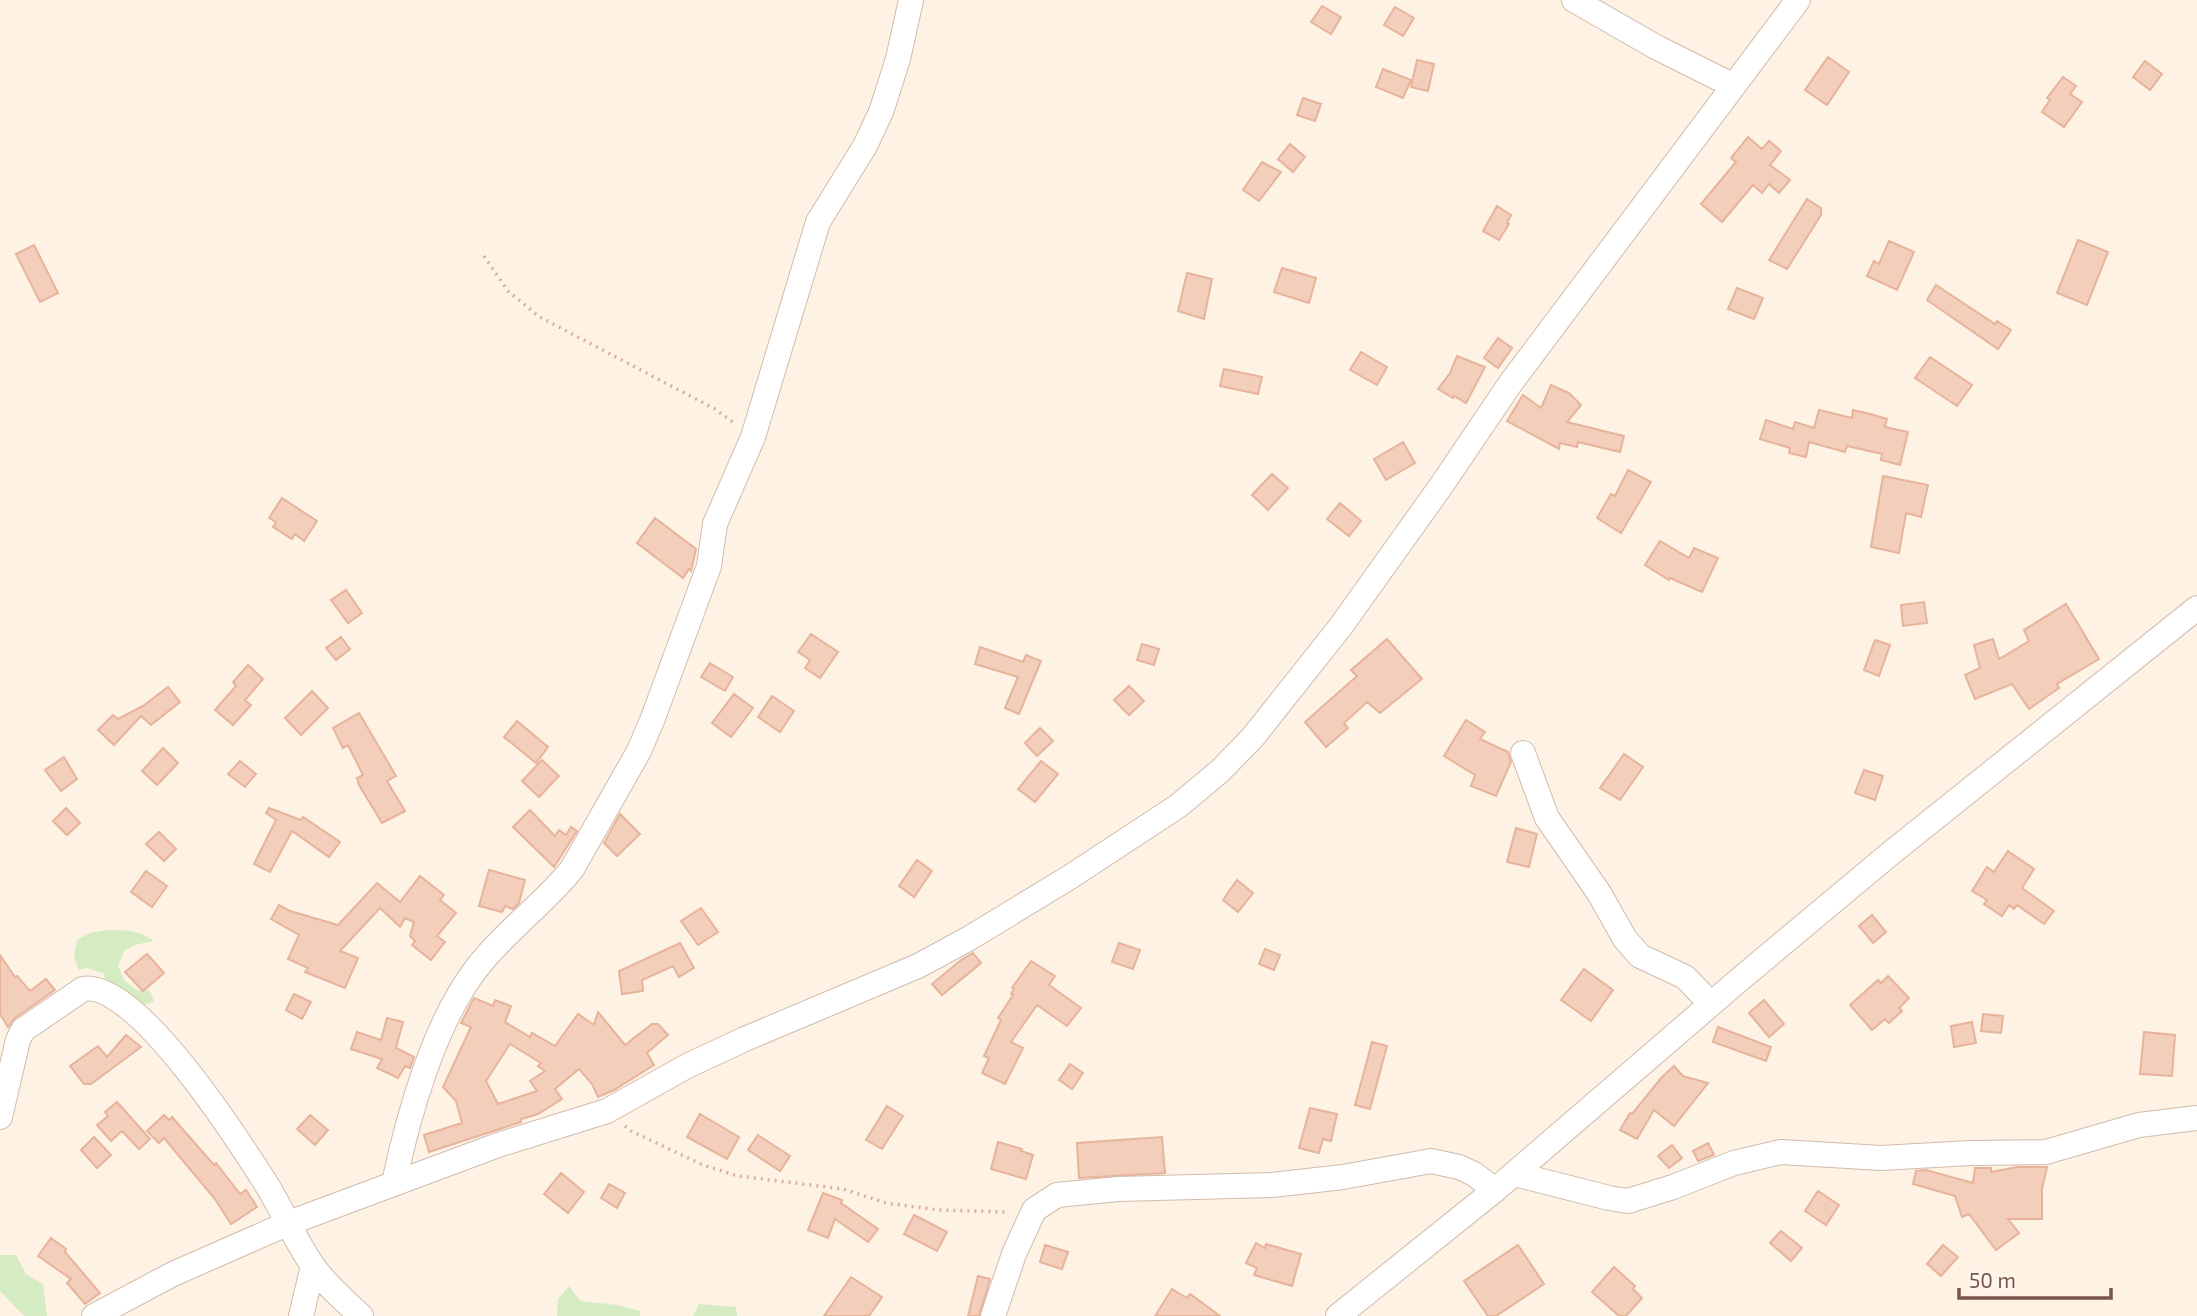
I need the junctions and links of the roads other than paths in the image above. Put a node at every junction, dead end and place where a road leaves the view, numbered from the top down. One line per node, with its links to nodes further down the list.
1 (911, 0): 11 (street)
2 (1574, 0): 4 (street)
3 (1798, 0): 4 (street)
4 (1732, 85): 11 (street)
5 (2197, 608): 7 (street)
6 (1523, 753): 7 (street)
7 (1711, 1004): 10 (street)
8 (0, 1117): 13 (street)
9 (2197, 1118): 10 (street)
10 (1515, 1174): 12 (street)
11 (394, 1183): 13 (street)
12 (1495, 1190): 18 (street); 19 (street)
13 (289, 1223): 14 (street); 15 (street)
14 (313, 1266): 16 (street); 17 (street)
15 (94, 1316)
16 (301, 1316)
17 (361, 1316)
18 (993, 1316)
19 (1338, 1316)

